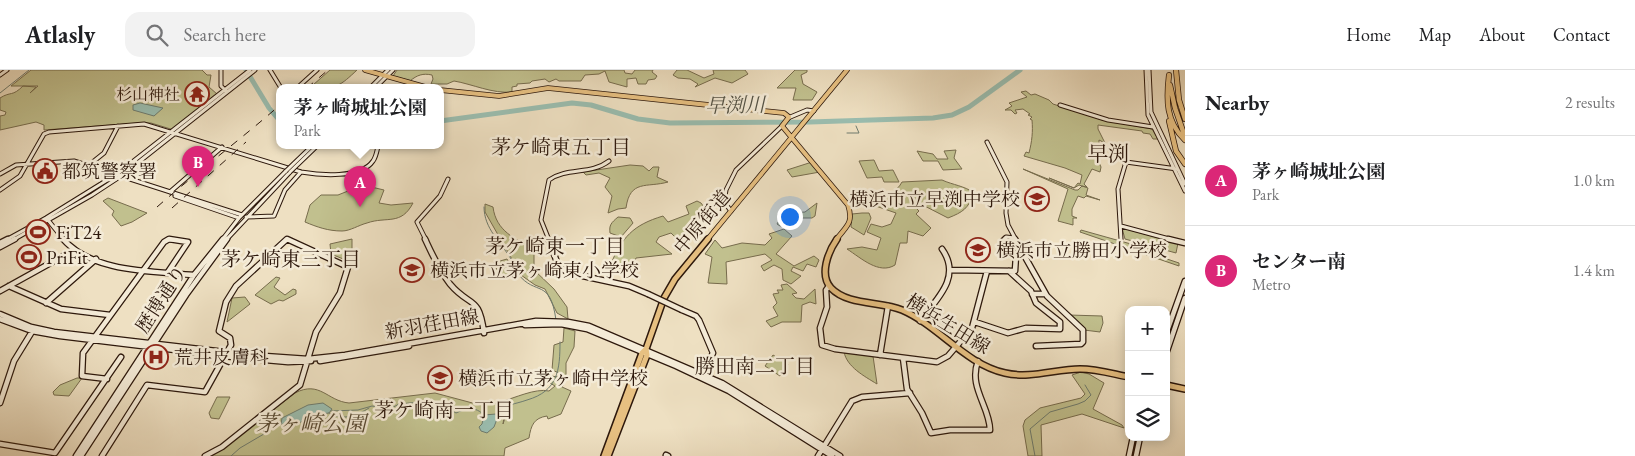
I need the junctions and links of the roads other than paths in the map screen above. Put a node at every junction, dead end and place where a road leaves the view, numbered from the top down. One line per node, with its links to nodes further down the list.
1 (7, 70): 14 (street)
2 (221, 70): 22 (street)
3 (253, 70): 22 (street)
4 (270, 70): 16 (street)
5 (317, 70): 17 (street)
6 (365, 70): 15 (main road)
7 (370, 70): 15 (main road)
8 (388, 70): 15 (street)
9 (393, 70): 15 (street)
10 (847, 70): 26 (main road)
11 (1148, 70): 32 (street); 45 (street)
12 (1176, 70): 23 (highway)
13 (1169, 72): 25 (highway); 35 (highway)
14 (0, 75)
15 (384, 76): 18 (street); 19 (street); 20 (main road)
16 (279, 84)
17 (301, 84)
18 (375, 84)
19 (378, 84)
20 (414, 84)
21 (444, 90): 28 (main road)
22 (226, 91): 33 (street)
23 (1178, 91): 27 (highway); 29 (highway)
24 (1060, 105): 32 (street)
25 (1168, 110): 35 (highway); 43 (highway)
26 (814, 111): 28 (street); 34 (main road, 中原街道)
27 (1185, 113)
28 (788, 118): 30 (main road)
29 (1185, 119)
30 (782, 125): 34 (main road); 55 (street)
31 (118, 126): 33 (street); 42 (street); 44 (street)
32 (1152, 126): 45 (street)
33 (175, 133): 37 (street); 49 (street)
34 (792, 137): 56 (main road, 中原街道); 77 (main road)
35 (1185, 138)
36 (987, 142): 60 (street)
37 (222, 147): 47 (street); 54 (street)
38 (309, 149): 46 (street, bridge)
39 (314, 149): 46 (street, bridge)
40 (377, 149): 47 (street)
41 (609, 161): 104 (street, bridge)
42 (27, 164): 44 (street); 48 (street); 52 (street)
43 (1185, 164)
44 (89, 165): 49 (street)
45 (1176, 169): 51 (street); 53 (street); 59 (street)
46 (288, 171): 57 (street, 歴博通り)
47 (301, 172): 57 (street)
48 (0, 174)
49 (119, 176): 54 (street); 58 (street)
50 (448, 179): 91 (street)
51 (1185, 184)
52 (0, 190)
53 (1185, 191)
54 (169, 192): 57 (street)
55 (725, 204): 56 (street)
56 (731, 211): 97 (main road, 中原街道)
57 (242, 217): 73 (street, 歴博通り); 74 (street, 歴博通り)
58 (47, 219): 62 (street); 64 (street); 66 (street)
59 (1120, 226): 61 (street); 63 (street)
60 (1015, 238): 71 (street); 80 (street)
61 (1121, 239)
62 (0, 243)
63 (1185, 243)
64 (0, 247)
65 (942, 249): 69 (street)
66 (74, 250): 67 (street); 76 (street)
67 (96, 259): 68 (street); 82 (street)
68 (144, 270): 72 (street); 72 (street); 85 (street)
69 (951, 270): 70 (street); 87 (street)
70 (987, 271): 71 (street); 88 (street)
71 (1009, 271): 79 (street)
72 (168, 272): 73 (street)
73 (194, 275): 74 (street); 93 (street, 歴博通り)
74 (199, 276): 93 (street, 歴博通り)
75 (1185, 281): 89 (street)
76 (9, 286): 78 (street); 82 (street)
77 (829, 286): 83 (main road, 横浜生田線); 99 (street)
78 (0, 291)
79 (1032, 294): 80 (street); 88 (street)
80 (1045, 294): 95 (street)
81 (1185, 298): 96 (street)
82 (46, 303): 85 (street)
83 (888, 306): 87 (main road, 横浜生田線); 99 (street)
84 (0, 314): 90 (street, 新羽荏田線)
85 (110, 315): 92 (street)
86 (0, 319): 90 (street, 新羽荏田線)
87 (920, 321): 94 (main road, 横浜生田線)
88 (975, 322): 94 (street)
89 (1170, 323)
90 (33, 330): 92 (street, 新羽荏田線); 110 (street)
91 (484, 332): 97 (street, 新羽荏田線); 102 (street, 新羽荏田線)
92 (94, 338): 93 (street, 新羽荏田線); 106 (street)
93 (151, 345): 98 (street, 新羽荏田線); 115 (street, 歴博通り); 116 (street, 歴博通り)
94 (957, 345): 101 (street); 103 (main road, 横浜生田線)
95 (1036, 346)
96 (1167, 351)
97 (645, 352): 104 (street, 新羽荏田線); 119 (main road, 中原街道); 120 (main road, 中原街道)
98 (226, 354): 102 (street, 新羽荏田線); 102 (street); 117 (street)
99 (880, 355): 101 (street)
100 (121, 358): 106 (street)
101 (903, 358): 109 (street)
102 (308, 361): 118 (street)
103 (978, 361): 105 (main road, 横浜生田線); 109 (street)
104 (702, 376): 114 (street, 新羽荏田線)
105 (1125, 376)
106 (107, 379): 113 (street)
107 (1170, 386): 108 (main road)
108 (1185, 389)
109 (910, 393): 114 (street)
110 (0, 403)
111 (1132, 441): 124 (street)
112 (1139, 441): 125 (street)
113 (0, 444)
114 (823, 448): 121 (street); 122 (street, 新羽荏田線); 123 (street, 新羽荏田線)
115 (76, 456)
116 (81, 456)
117 (102, 456)
118 (205, 456)
119 (604, 456)
120 (608, 456)
121 (818, 456)
122 (832, 456)
123 (840, 456)
124 (1129, 456)
125 (1136, 456)

